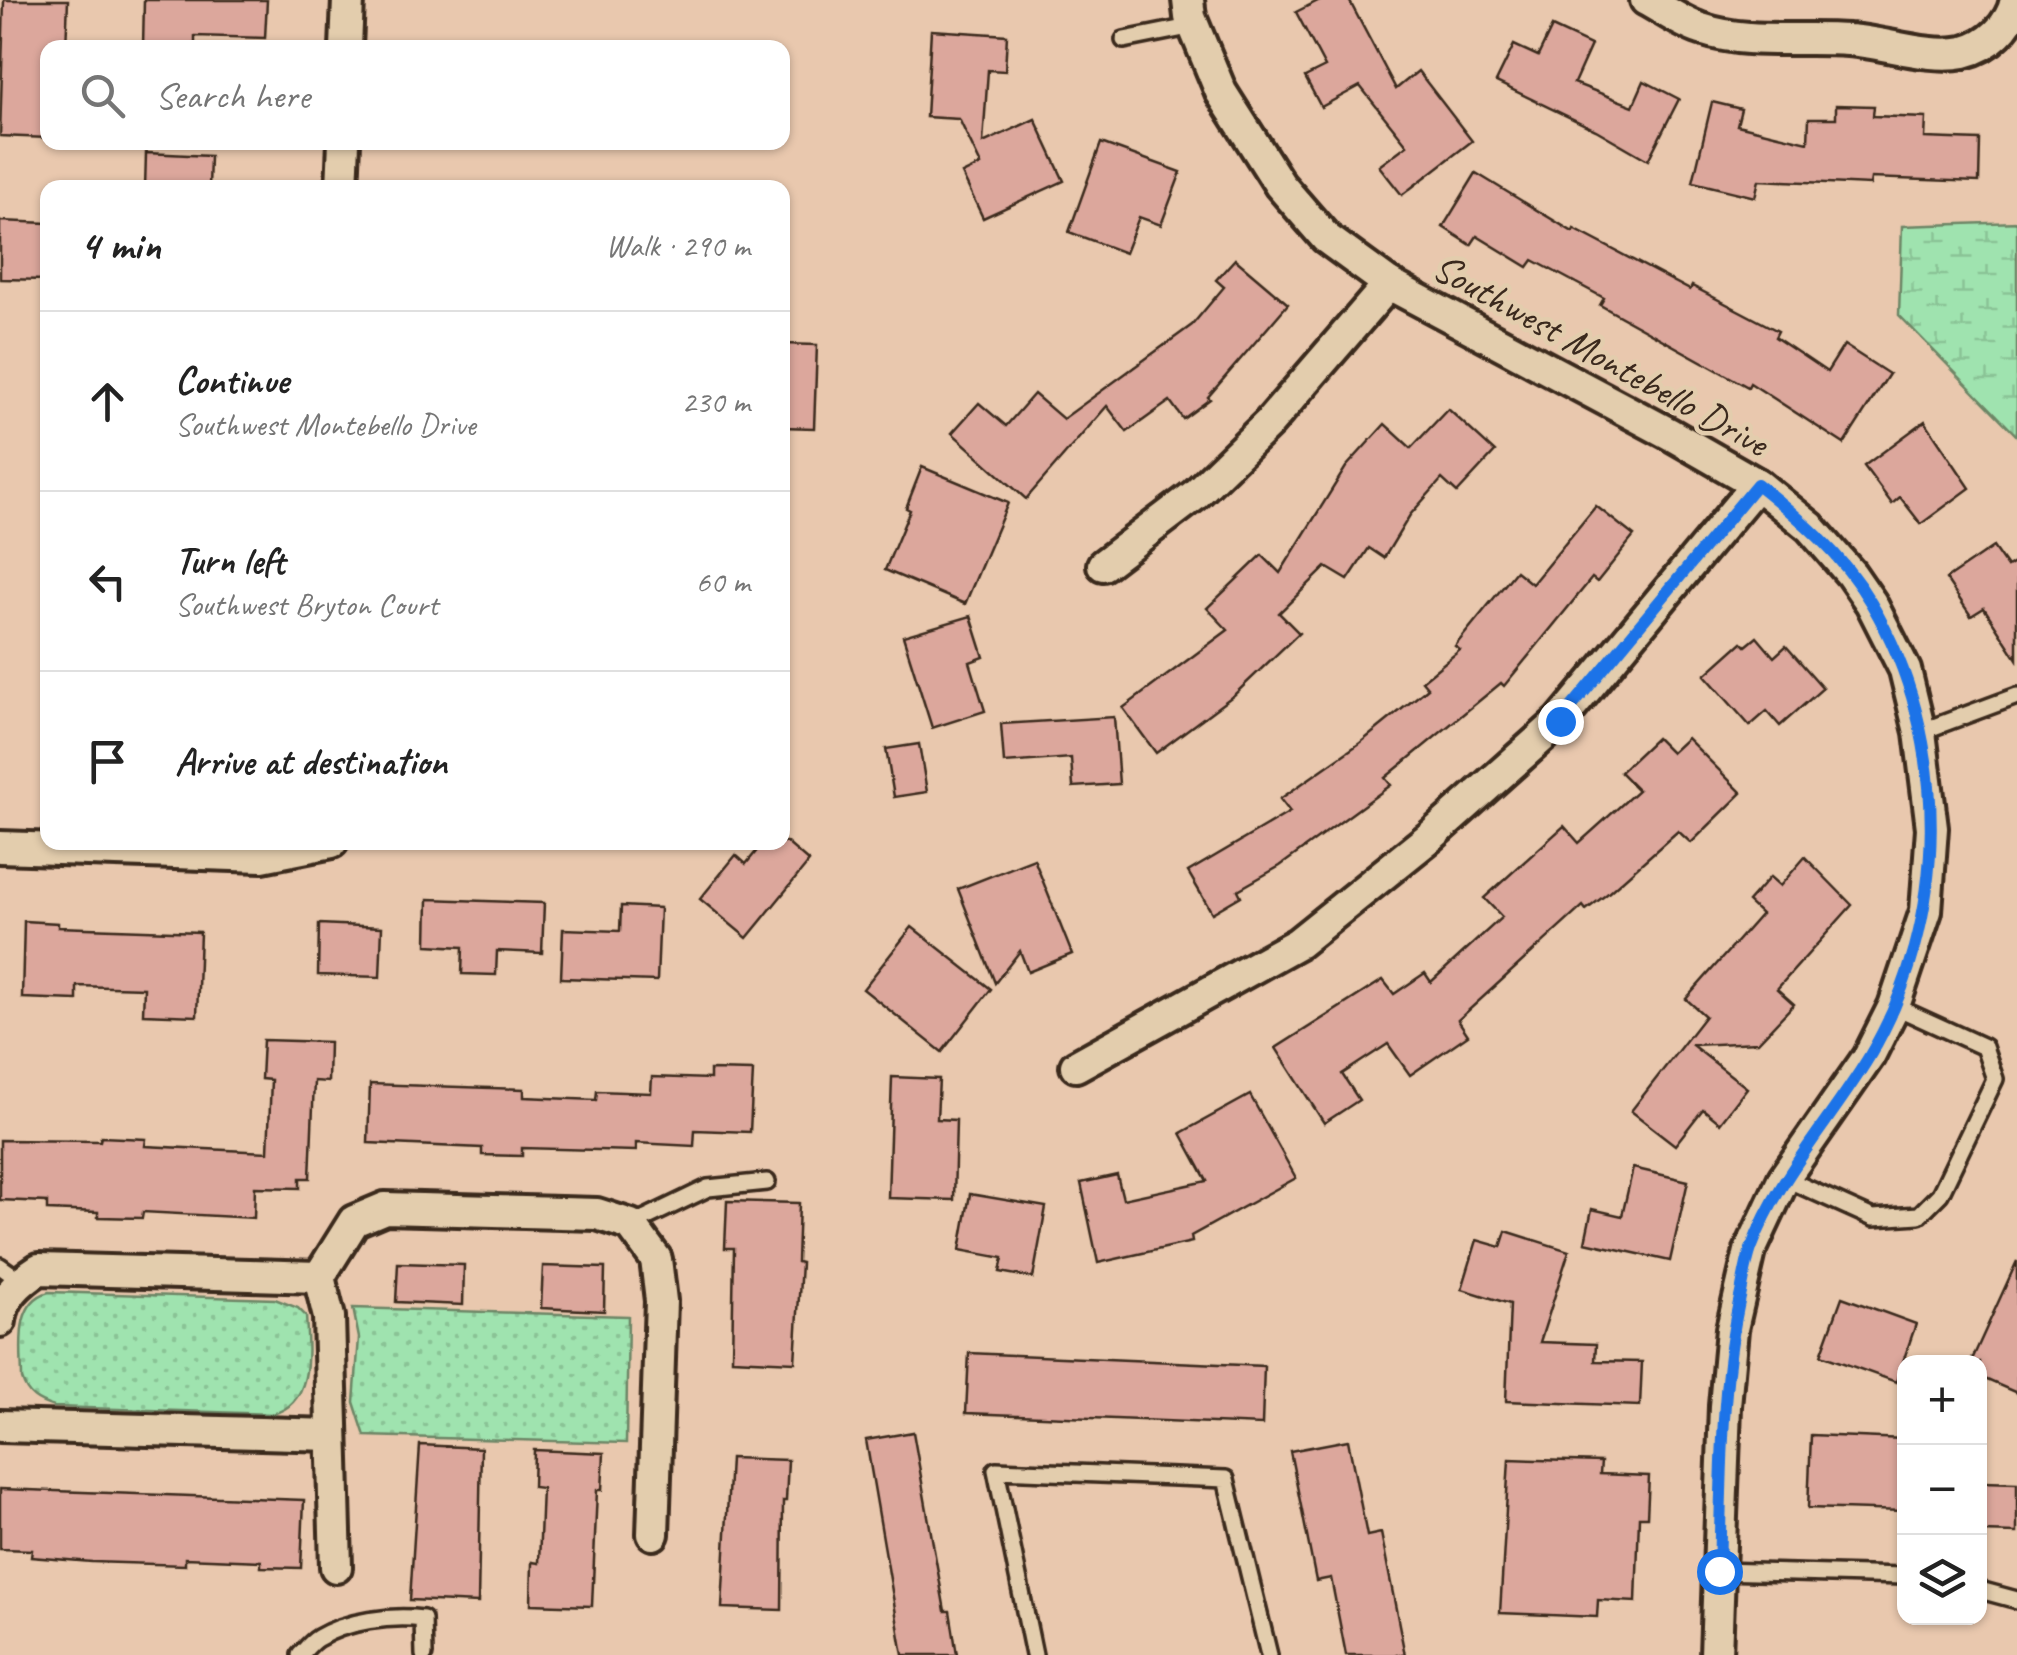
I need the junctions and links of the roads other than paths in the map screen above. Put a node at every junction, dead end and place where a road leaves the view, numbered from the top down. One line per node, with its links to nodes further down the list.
1 (348, 0): 5 (street)
2 (1646, 0): 3 (street)
3 (2016, 0)
4 (1191, 13): 6 (lane); 9 (street, Southwest Montebello Drive)
5 (346, 40)
6 (1124, 40)
7 (344, 150): 8 (street)
8 (342, 180)
9 (1390, 284): 10 (street, Southwest Montebello Drive); 11 (street)
10 (1757, 484): 13 (street, Southwest Montebello Drive); 19 (street)
11 (1103, 565)
12 (2017, 696): 13 (lane)
13 (1920, 732): 18 (street, Southwest Montebello Drive)
14 (0, 847): 15 (street)
15 (40, 848)
16 (87, 850): 17 (street)
17 (293, 850)
18 (1894, 1006): 20 (street, Southwest Montebello Drive); 20 (lane)
19 (1076, 1066)
20 (1784, 1178): 30 (street, Southwest Montebello Drive)
21 (767, 1182): 22 (lane)
22 (631, 1225): 24 (street); 28 (street)
23 (10, 1273): 24 (street); 25 (street)
24 (318, 1277): 27 (street)
25 (0, 1322)
26 (0, 1426): 27 (street)
27 (332, 1435): 29 (street)
28 (653, 1534)
29 (336, 1567)
30 (1719, 1571): 31 (lane); 38 (street, Southwest Montebello Drive)
31 (1897, 1576)
32 (1987, 1592): 33 (lane)
33 (2017, 1600)
34 (300, 1655): 35 (lane)
35 (424, 1655)
36 (1034, 1655): 37 (lane)
37 (1269, 1655)
38 (1716, 1655)

